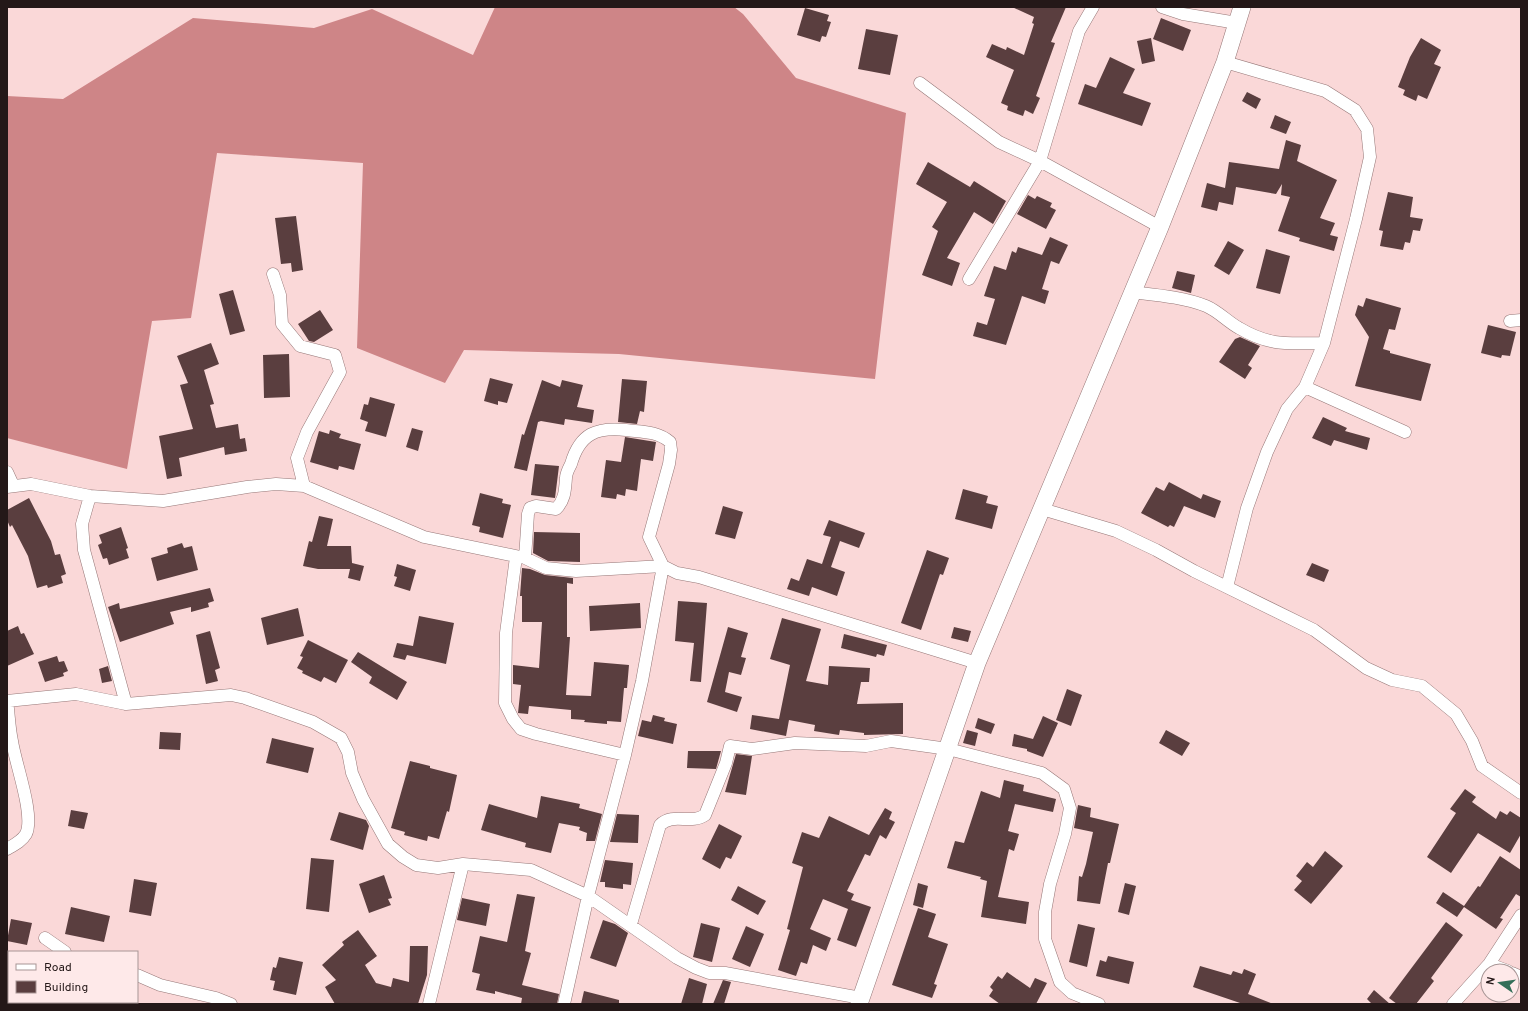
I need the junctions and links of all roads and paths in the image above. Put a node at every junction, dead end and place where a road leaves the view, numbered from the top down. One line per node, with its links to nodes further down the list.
1 (1093, 7): 6 (street)
2 (1162, 7): 3 (street)
3 (1239, 15): 4 (street)
4 (1225, 62): 7 (street); 11 (street)
5 (920, 83): 6 (street)
6 (1040, 161): 7 (street); 9 (street)
7 (1160, 227): 10 (street)
8 (273, 274): 16 (street)
9 (969, 279)
10 (1131, 292): 11 (street); 18 (street)
11 (1324, 343): 12 (street)
12 (1305, 387): 13 (street); 21 (street)
13 (1405, 432)
14 (7, 472): 15 (street)
15 (10, 486): 17 (street)
16 (304, 486): 17 (street); 19 (street)
17 (90, 496): 24 (street)
18 (1042, 509): 21 (street); 22 (street)
19 (520, 558): 20 (street); 20 (street); 26 (street)
20 (663, 566): 22 (street); 26 (street)
21 (1228, 587): 27 (street)
22 (977, 663): 25 (street)
23 (7, 701): 24 (street); 28 (street)
24 (126, 704): 29 (street)
25 (948, 749): 32 (street); 38 (street); 42 (street)
26 (625, 755): 30 (street)
27 (1521, 793)
28 (7, 849)
29 (463, 864): 30 (street); 40 (street)
30 (588, 896): 32 (street); 41 (street)
31 (1521, 915): 35 (street)
32 (631, 924): 38 (street)
33 (45, 938): 34 (street)
34 (64, 951)
35 (1490, 963)
36 (1480, 974): 43 (street)
37 (138, 975): 39 (street)
38 (860, 1001)
39 (231, 1004)
40 (429, 1004)
41 (564, 1004)
42 (1099, 1004)
43 (1453, 1004)

